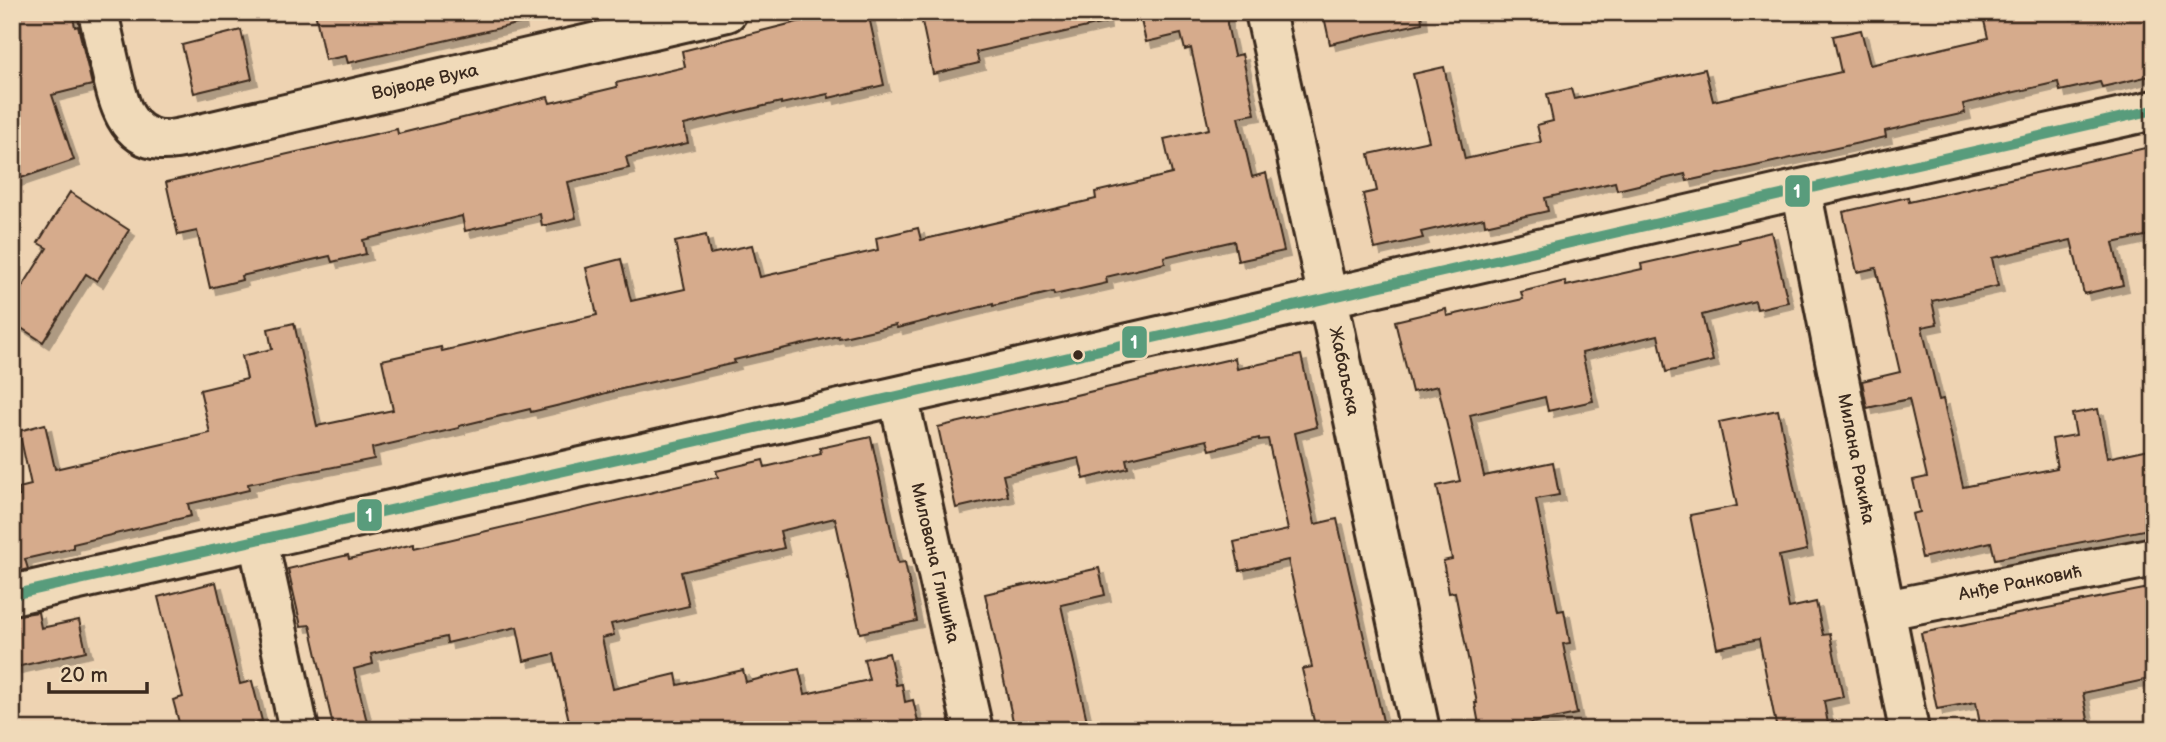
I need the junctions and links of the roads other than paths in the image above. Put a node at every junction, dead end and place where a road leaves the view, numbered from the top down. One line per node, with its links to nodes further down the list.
1 (98, 12): 2 (street, Војводе Вука)
2 (727, 12)
3 (1265, 12): 6 (street, Жабаљска)
4 (2154, 110): 5 (street)
5 (1801, 189): 6 (street); 11 (street, Милана Ракића)
6 (1328, 298): 7 (street); 14 (street, Жабаљска)
7 (898, 396): 8 (street); 13 (street, Милована Глишића)
8 (258, 540): 10 (street); 12 (street)
9 (2154, 557): 11 (street, Анђе Ранковић)
10 (12, 596)
11 (1886, 610): 15 (street, Милана Ракића)
12 (299, 730)
13 (973, 730)
14 (1420, 730)
15 (1909, 730)

